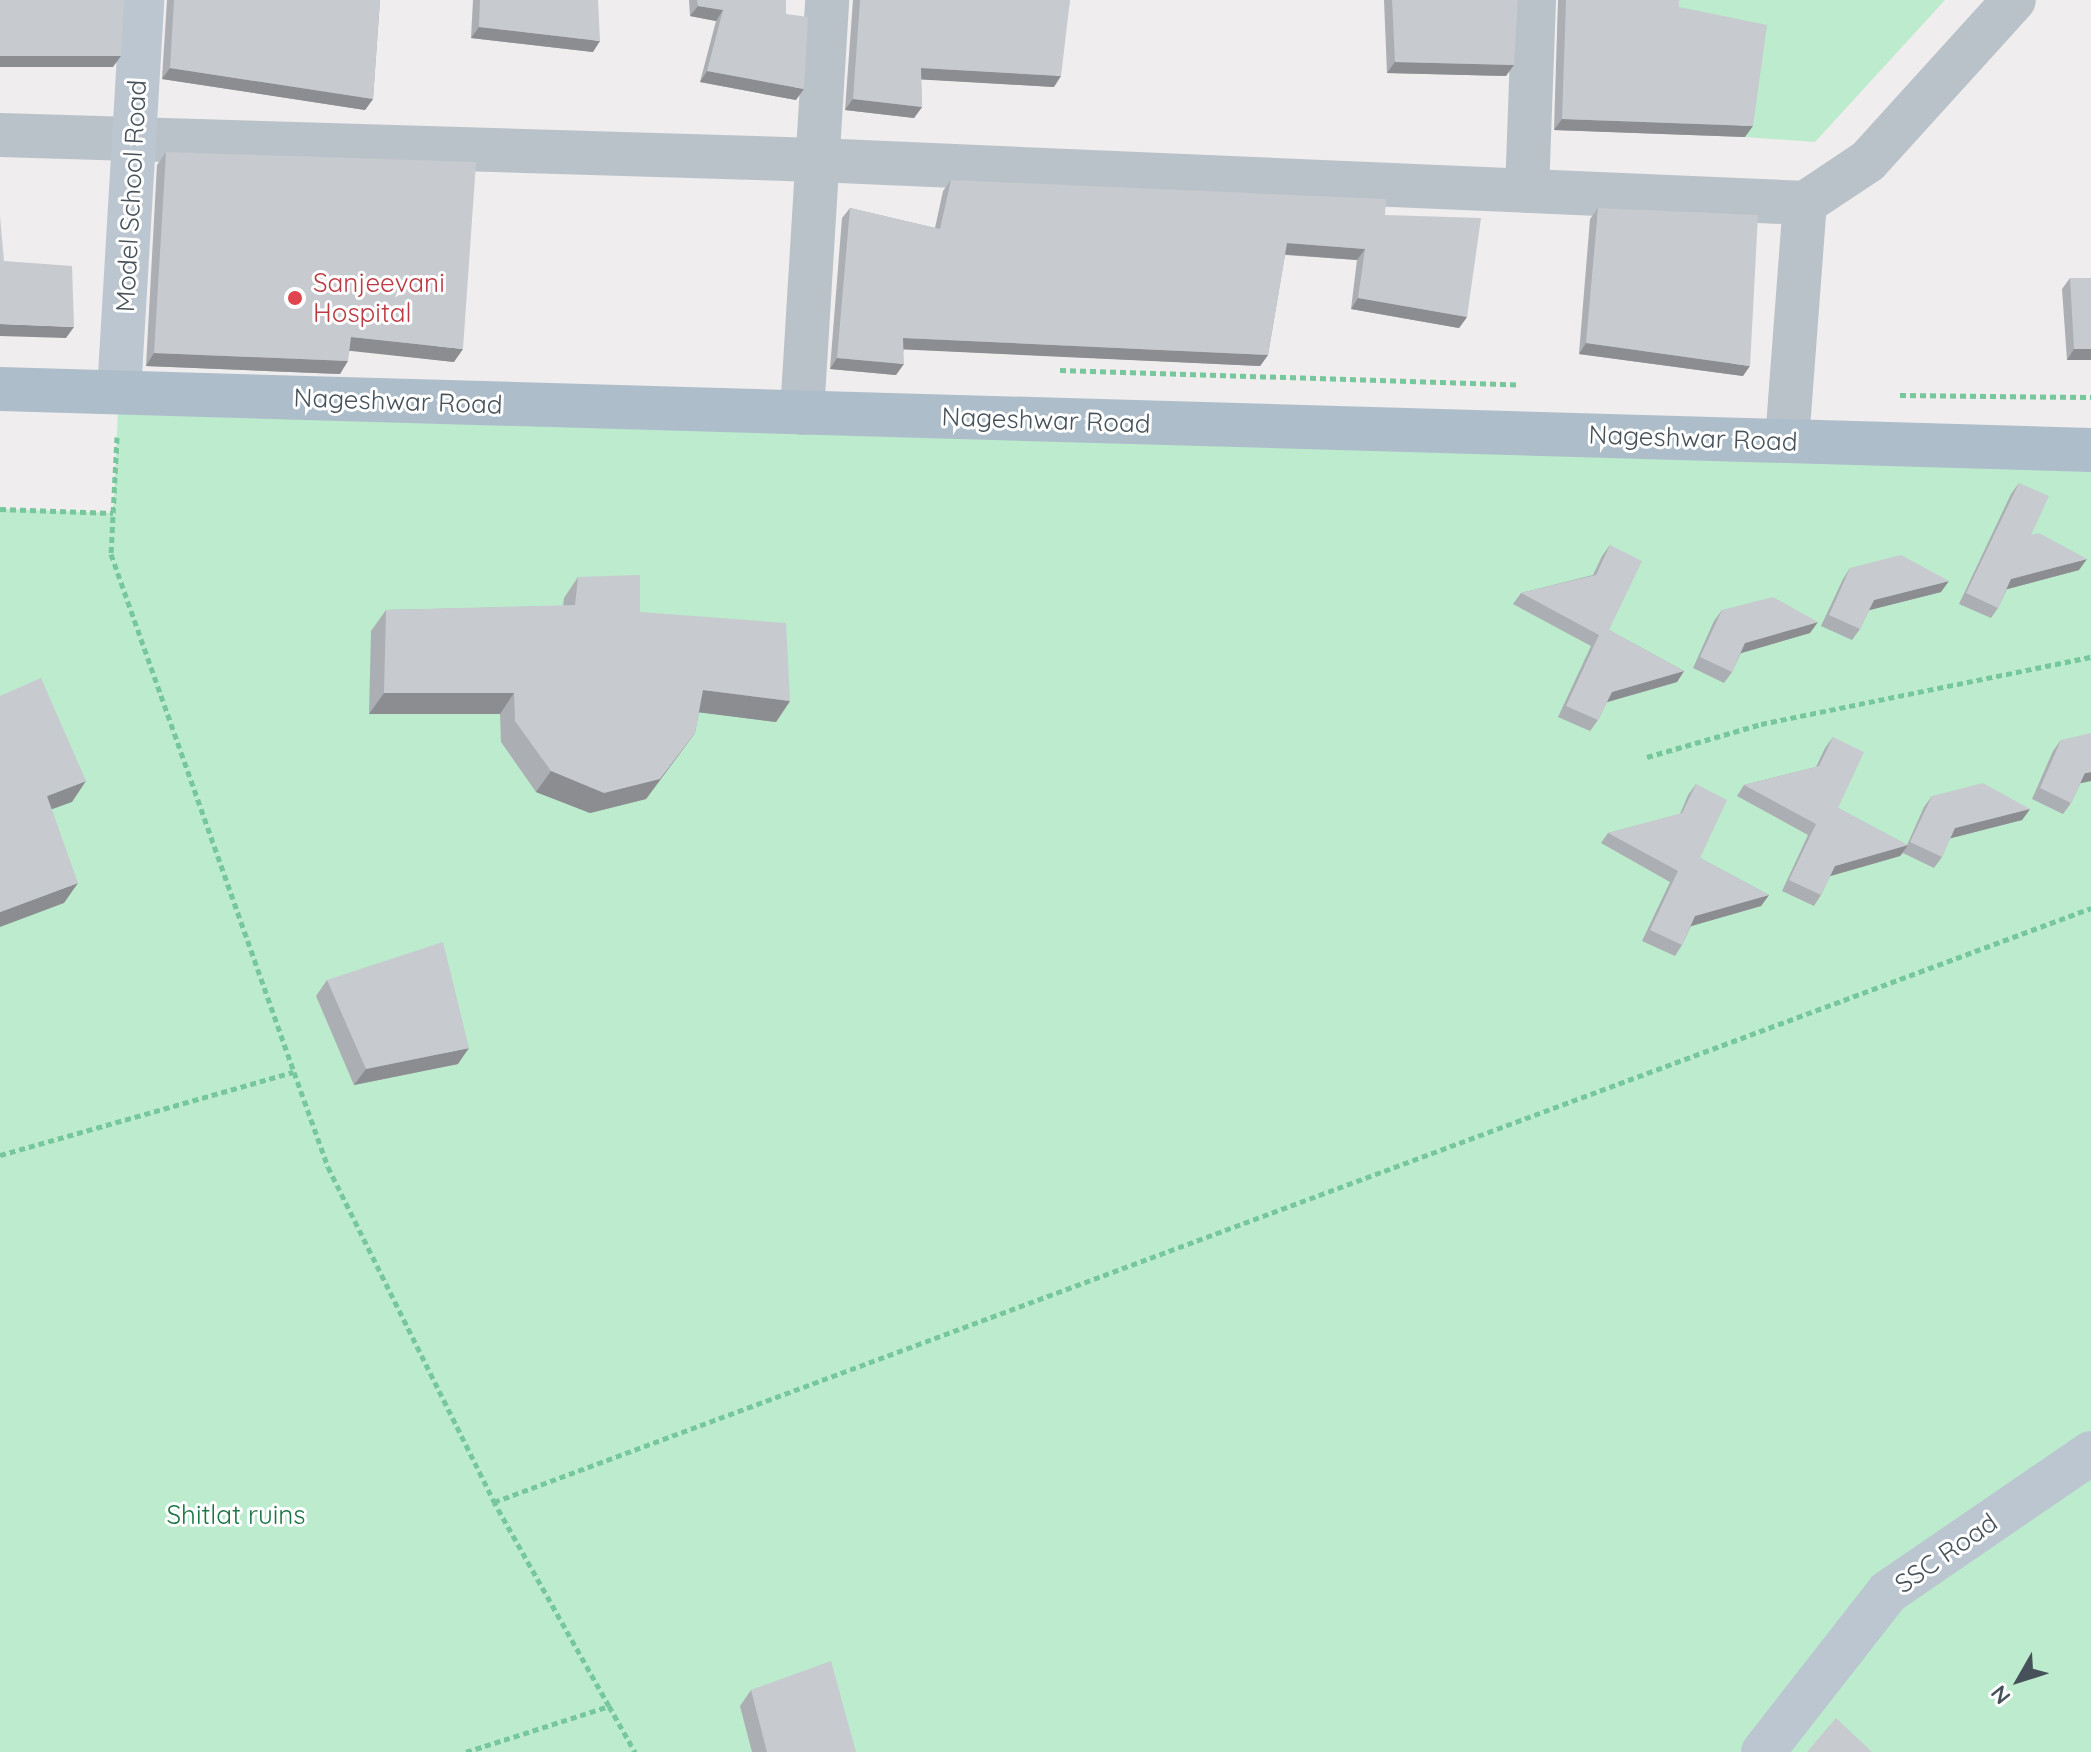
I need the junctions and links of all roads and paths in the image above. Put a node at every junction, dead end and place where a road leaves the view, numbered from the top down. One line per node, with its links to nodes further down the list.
1 (142, 0): 6 (street, Model School Road)
2 (827, 0): 7 (street)
3 (1534, 0): 8 (street)
4 (2014, 0): 9 (street)
5 (0, 135): 6 (street)
6 (136, 140): 7 (street); 11 (street, Model School Road)
7 (817, 160): 8 (street); 12 (street)
8 (1527, 191): 9 (street)
9 (1805, 203): 13 (street)
10 (0, 389): 11 (main road, Nageshwar Road)
11 (119, 392): 12 (main road, Nageshwar Road); 16 (path)
12 (802, 413): 13 (main road, Nageshwar Road)
13 (1787, 441): 14 (main road, Nageshwar Road)
14 (2091, 450)
15 (0, 509): 16 (path)
16 (113, 513): 20 (path)
17 (2091, 657): 18 (path)
18 (1647, 757)
19 (2091, 908): 23 (path)
20 (294, 1072): 21 (path); 23 (path)
21 (0, 1155)
22 (2091, 1453): 27 (street, SSC Road)
23 (494, 1502): 24 (path)
24 (609, 1706): 25 (path); 26 (path)
25 (466, 1752)
26 (635, 1752)
27 (1763, 1752)

